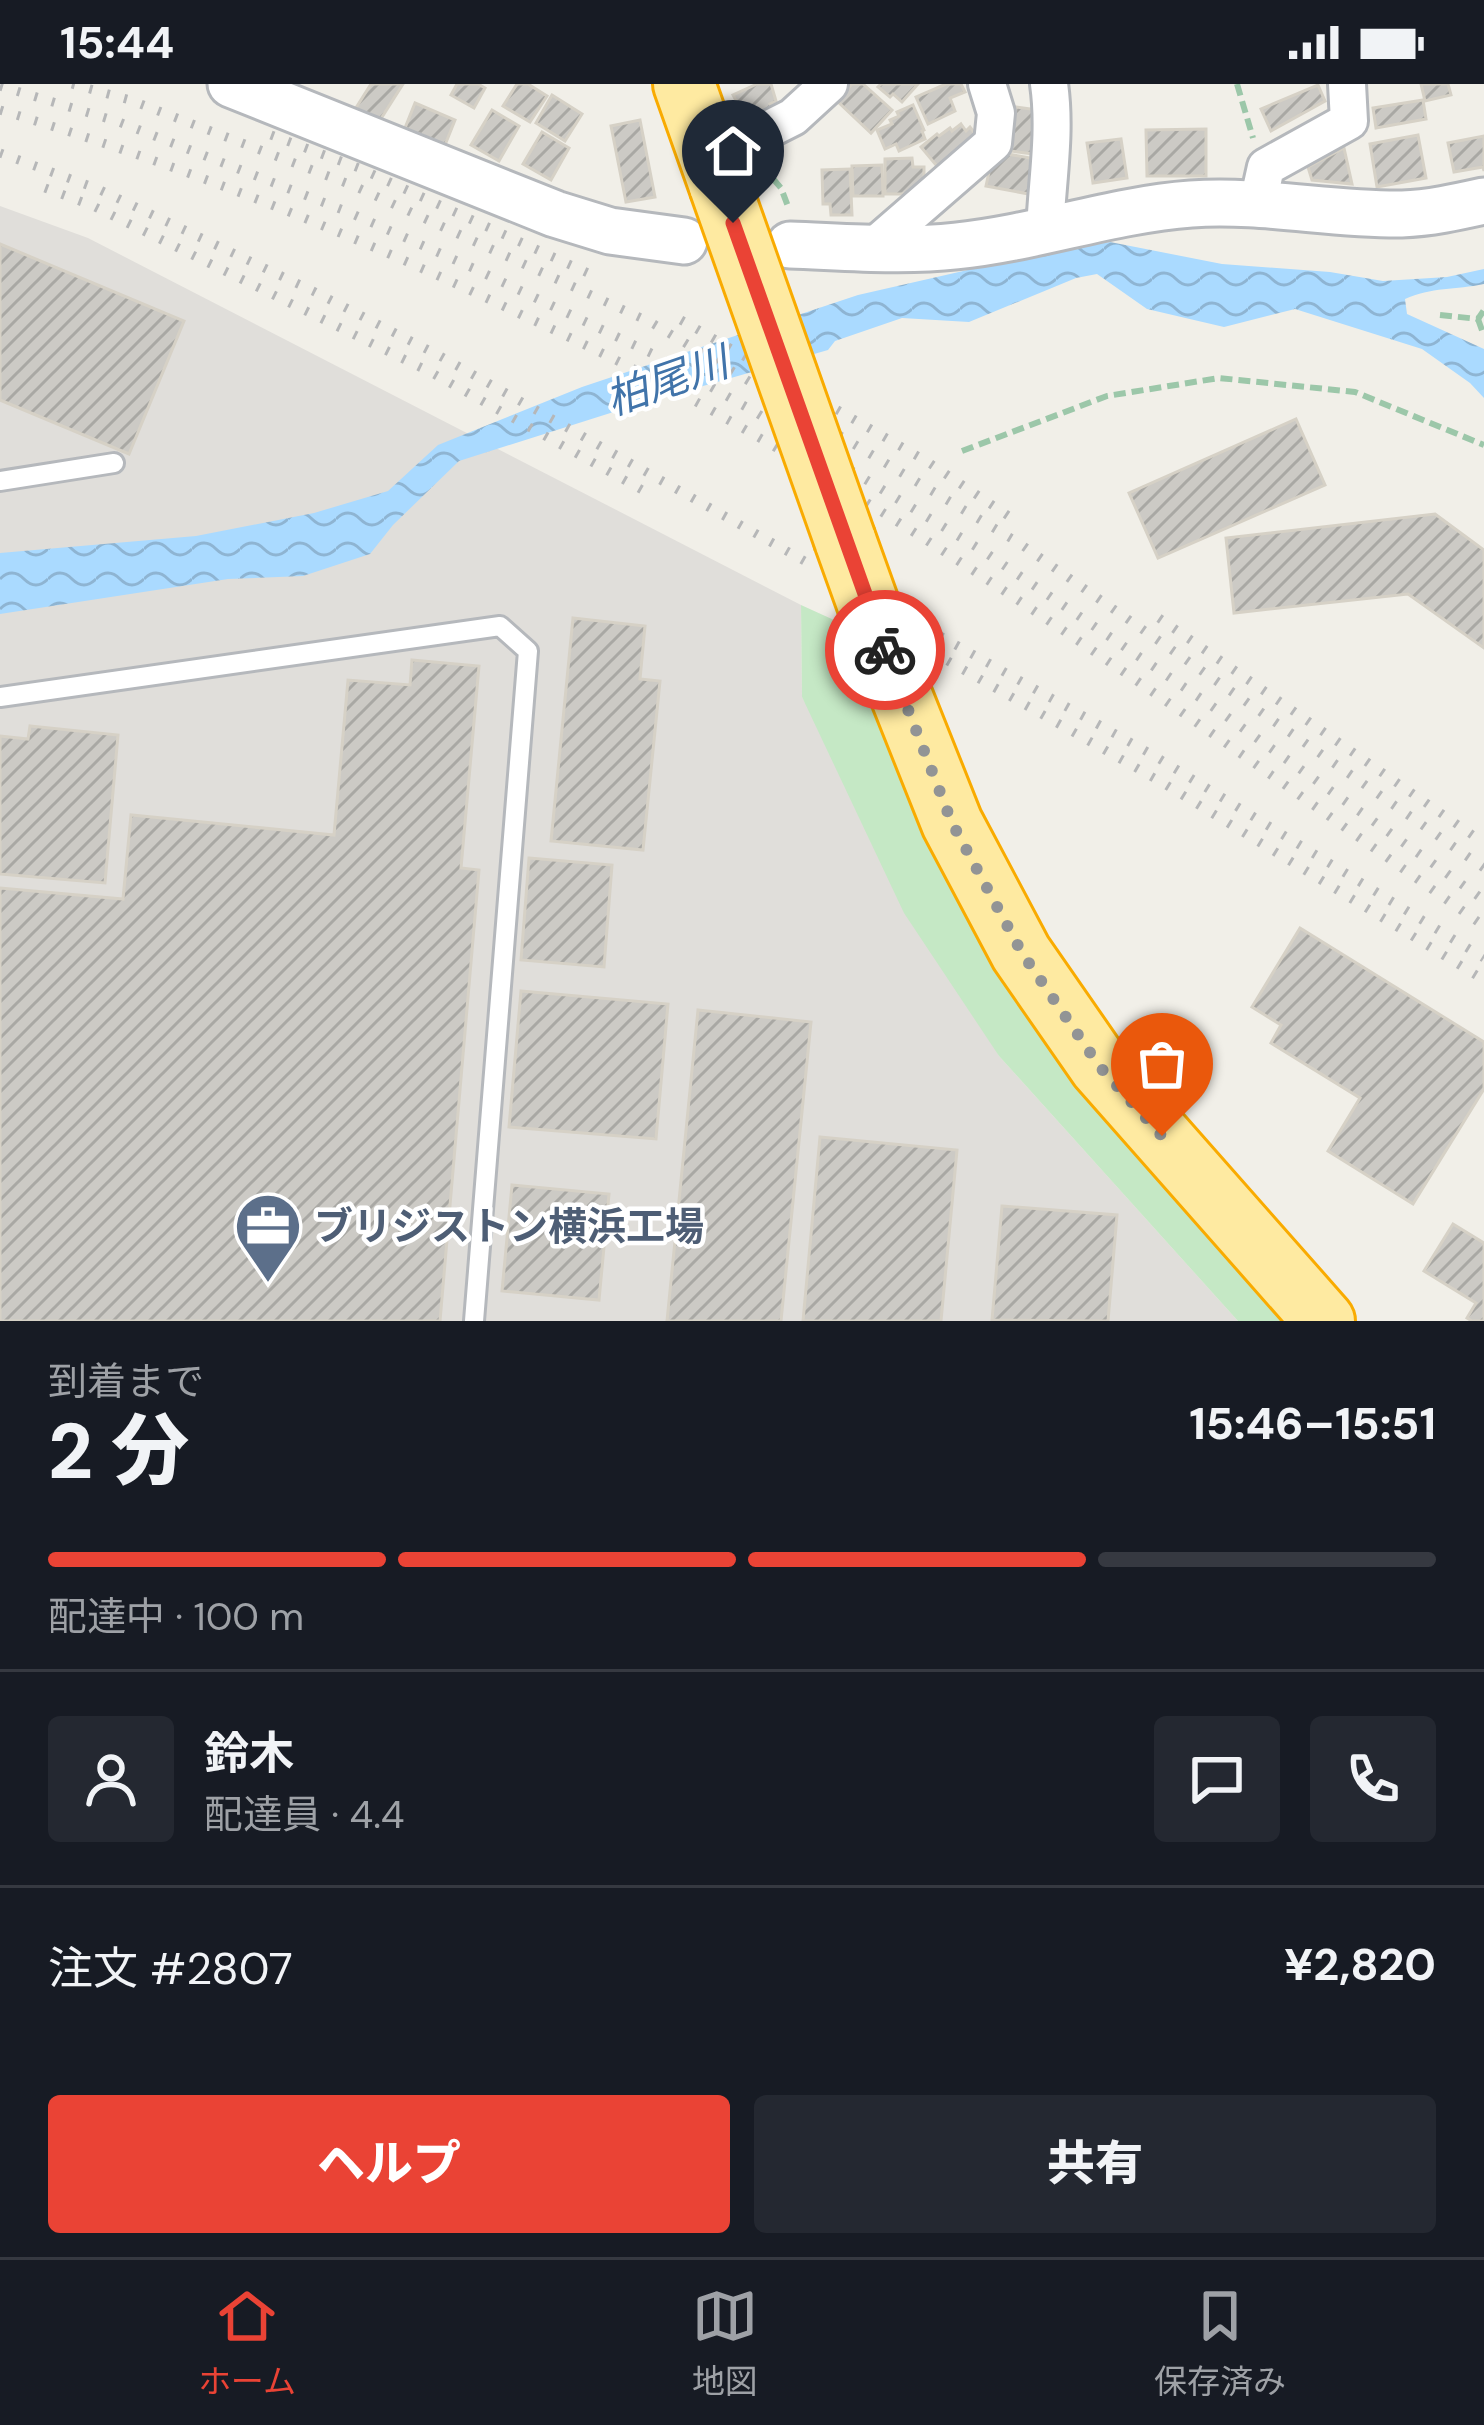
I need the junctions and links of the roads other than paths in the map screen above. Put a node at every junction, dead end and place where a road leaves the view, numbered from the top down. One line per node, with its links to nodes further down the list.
1 (231, 84): 12 (street)
2 (684, 84): 7 (highway)
3 (829, 84): 7 (street)
4 (987, 84): 13 (street)
5 (1049, 84): 10 (street)
6 (1347, 84): 9 (street)
7 (724, 162): 18 (highway, bridge)
8 (1484, 201): 9 (street)
9 (1258, 203): 10 (street)
10 (1045, 231): 13 (street)
11 (792, 232): 13 (street)
12 (684, 241)
13 (872, 248)
14 (114, 463): 15 (lane)
15 (0, 481)
16 (0, 697): 17 (lane)
17 (474, 1321)
18 (1324, 1321)

